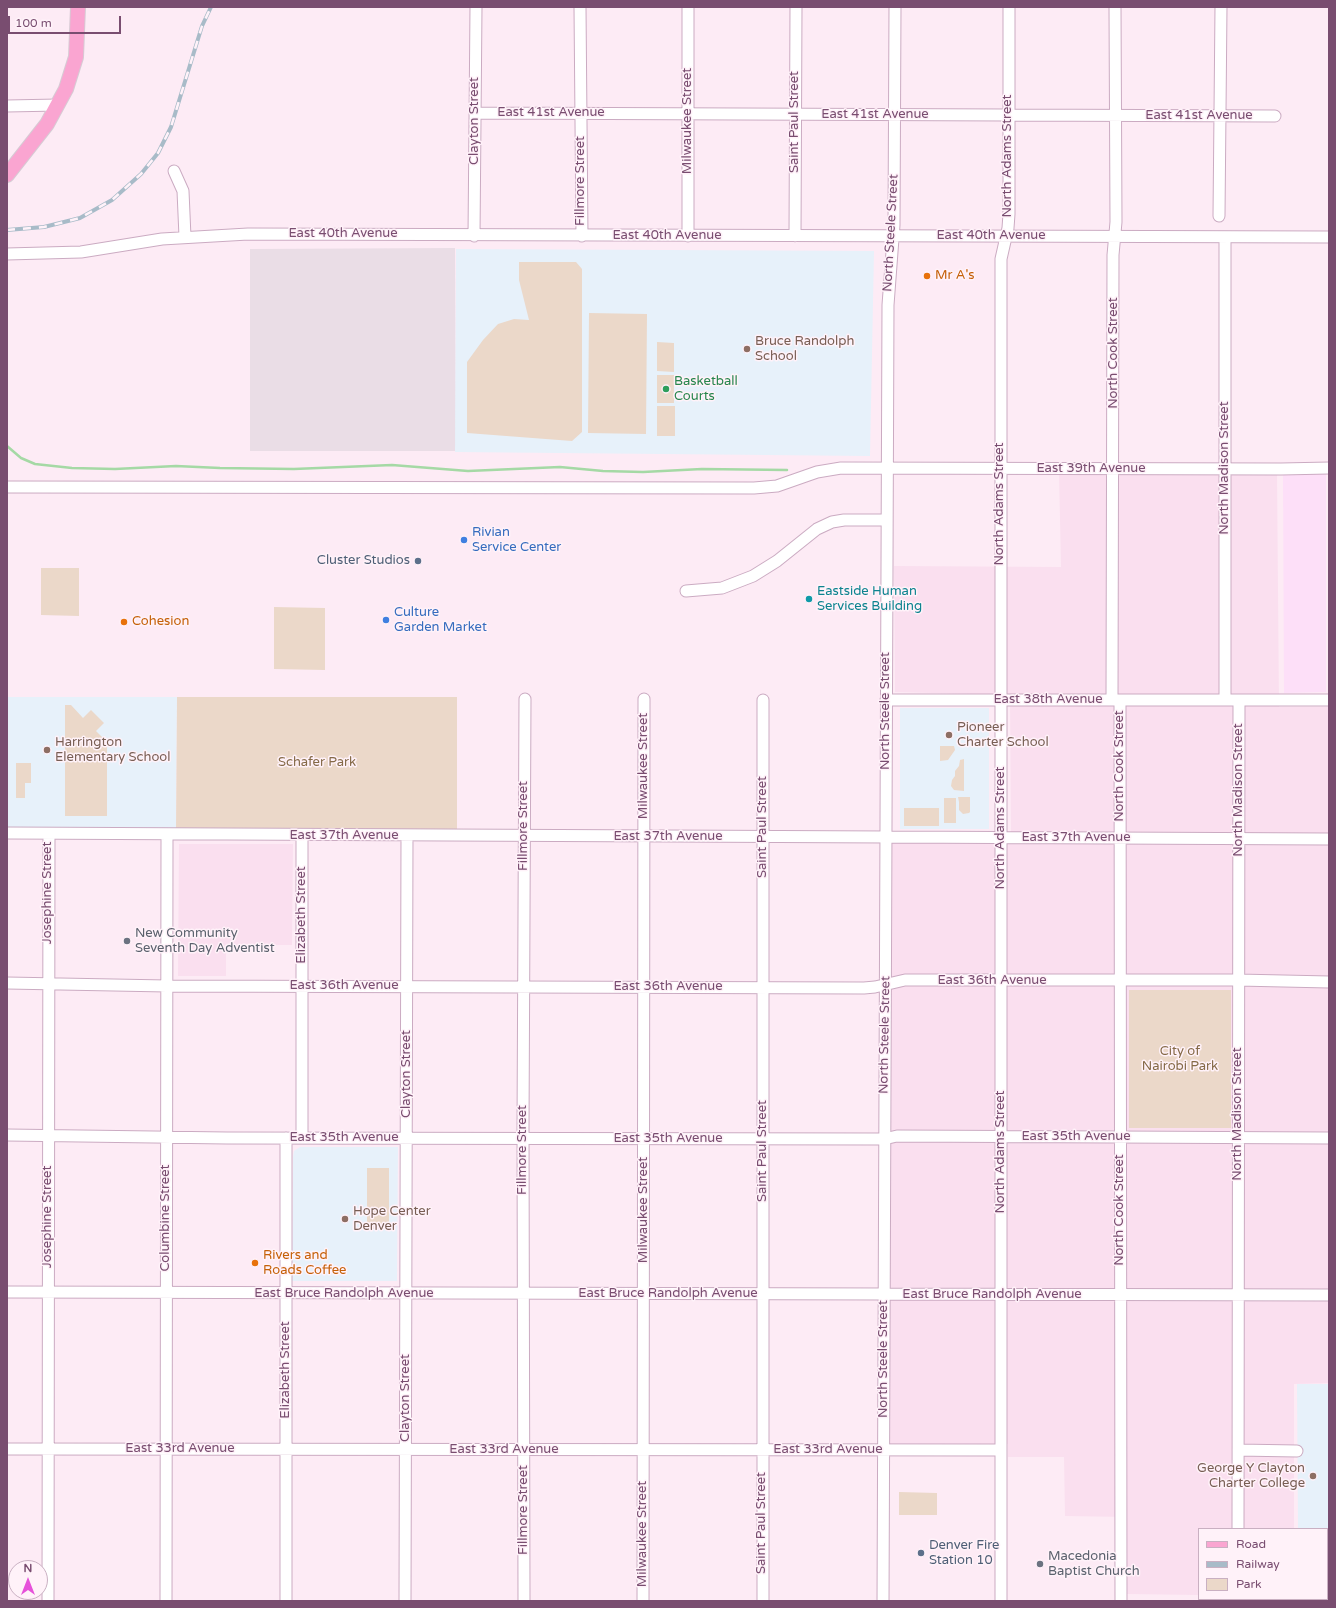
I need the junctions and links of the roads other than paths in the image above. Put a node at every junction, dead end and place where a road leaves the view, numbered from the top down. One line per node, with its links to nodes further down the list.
1 (78, 7): 10 (main road)
2 (476, 7): 12 (street, Clayton Street)
3 (580, 7): 13 (street, Fillmore Street)
4 (688, 7): 14 (street, Milwaukee Street)
5 (796, 7): 15 (street, Saint Paul Street)
6 (895, 7): 16 (street, North Steele Street)
7 (1009, 7): 17 (street, North Adams Street)
8 (1115, 7): 18 (street, North Cook Street)
9 (1221, 7): 19 (street)
10 (58, 105): 11 (street); 22 (main road)
11 (7, 106)
12 (475, 113): 13 (street, East 41st Avenue); 24 (street, Clayton Street)
13 (581, 114): 14 (street, East 41st Avenue); 25 (street, Fillmore Street)
14 (688, 114): 15 (street, East 41st Avenue); 26 (street, Milwaukee Street)
15 (795, 114): 16 (street, East 41st Avenue); 27 (street, Saint Paul Street)
16 (895, 115): 17 (street, East 41st Avenue); 28 (street, North Steele Street)
17 (1009, 115): 18 (street, East 41st Avenue); 29 (street, North Adams Street)
18 (1116, 116): 19 (street, East 41st Avenue); 32 (street, North Cook Street)
19 (1220, 116): 20 (street, East 41st Avenue); 23 (street)
20 (1275, 116)
21 (174, 171): 30 (street)
22 (7, 175)
23 (1220, 216)
24 (474, 236): 25 (street, East 40th Avenue); 30 (street, East 40th Avenue)
25 (582, 236): 26 (street, East 40th Avenue)
26 (688, 236): 27 (street, East 40th Avenue)
27 (795, 236): 28 (street, East 40th Avenue)
28 (894, 236): 29 (street, East 40th Avenue); 35 (street, North Steele Street)
29 (1006, 236): 32 (street, East 40th Avenue); 36 (street, North Adams Street)
30 (185, 237): 34 (street, East 40th Avenue)
31 (1329, 237): 33 (street, East 40th Avenue)
32 (1114, 238): 33 (street, East 40th Avenue); 38 (street, North Cook Street)
33 (1225, 238): 39 (street, North Madison Street)
34 (7, 254)
35 (887, 464): 36 (street, East 39th Avenue); 40 (street, East 39th Avenue); 41 (street, North Steele Street)
36 (1000, 468): 38 (street, East 39th Avenue); 49 (street, North Adams Street)
37 (1329, 468): 39 (street, East 39th Avenue)
38 (1113, 469): 39 (street, East 39th Avenue); 45 (street, North Cook Street)
39 (1225, 469): 46 (street, North Madison Street)
40 (7, 486)
41 (886, 520): 42 (street); 48 (street, North Steele Street)
42 (686, 591)
43 (525, 699): 57 (street, Fillmore Street)
44 (644, 699): 58 (street, Milwaukee Street)
45 (1116, 699): 46 (street, East 38th Avenue); 49 (street, East 38th Avenue); 62 (street, North Cook Street)
46 (1225, 699): 50 (street, East 38th Avenue)
47 (763, 700): 59 (street, Saint Paul Street)
48 (886, 700): 49 (street, East 38th Avenue); 60 (street, North Steele Street)
49 (1001, 700): 61 (street, North Adams Street)
50 (1239, 700): 51 (street, East 38th Avenue); 63 (street, North Madison Street)
51 (1329, 700)
52 (7, 834): 53 (street, East 37th Avenue)
53 (48, 834): 54 (street, East 37th Avenue); 70 (street, Josephine Street)
54 (167, 835): 55 (street, East 37th Avenue); 72 (street, Columbine Street)
55 (302, 836): 56 (street, East 37th Avenue); 73 (street, Elizabeth Street)
56 (407, 836): 57 (street, East 37th Avenue); 74 (street, Clayton Street)
57 (524, 836): 58 (street, East 37th Avenue); 75 (street, Fillmore Street)
58 (644, 836): 59 (street, East 37th Avenue); 76 (street, Milwaukee Street)
59 (763, 837): 60 (street, East 37th Avenue); 77 (street, Saint Paul Street)
60 (886, 837): 61 (street, East 37th Avenue); 71 (street, North Steele Street)
61 (1001, 838): 62 (street, East 37th Avenue); 67 (street, North Adams Street)
62 (1120, 838): 63 (street, East 37th Avenue); 65 (street, North Cook Street)
63 (1239, 839): 64 (street, East 37th Avenue); 66 (street, North Madison Street)
64 (1329, 839)
65 (1120, 980): 66 (street, East 36th Avenue); 67 (street, East 36th Avenue); 81 (street, North Cook Street)
66 (1238, 980): 68 (street, East 36th Avenue); 82 (street, North Madison Street)
67 (1001, 981): 71 (street, East 36th Avenue); 80 (street, North Adams Street)
68 (1329, 982)
69 (7, 983): 70 (street, East 36th Avenue)
70 (48, 984): 72 (street, East 36th Avenue); 79 (street, Josephine Street)
71 (886, 985): 77 (street, East 36th Avenue); 91 (street, North Steele Street)
72 (167, 986): 73 (street, East 36th Avenue); 83 (street, Columbine Street)
73 (302, 986): 74 (street, East 36th Avenue); 85 (street, Elizabeth Street)
74 (407, 986): 75 (street, East 36th Avenue); 86 (street, Clayton Street)
75 (524, 987): 76 (street, East 36th Avenue); 88 (street, Fillmore Street)
76 (644, 987): 77 (street, East 36th Avenue); 89 (street, Milwaukee Street)
77 (763, 987): 90 (street, Saint Paul Street)
78 (7, 1135): 79 (street, East 35th Avenue)
79 (48, 1136): 83 (street, East 35th Avenue); 93 (street, Josephine Street)
80 (1001, 1136): 81 (street, East 35th Avenue); 91 (street, East 35th Avenue); 101 (street, North Adams Street)
81 (1120, 1137): 82 (street, East 35th Avenue); 102 (street, North Cook Street)
82 (1238, 1137): 87 (street, East 35th Avenue); 103 (street, North Madison Street)
83 (166, 1138): 84 (street, East 35th Avenue); 94 (street, Columbine Street)
84 (286, 1138): 85 (street, East 35th Avenue); 95 (street, Elizabeth Street)
85 (302, 1138): 86 (street, East 35th Avenue)
86 (406, 1138): 88 (street, East 35th Avenue); 96 (street, Clayton Street)
87 (1329, 1138)
88 (523, 1139): 89 (street, East 35th Avenue); 97 (street, Fillmore Street)
89 (643, 1139): 90 (street, East 35th Avenue); 98 (street, Milwaukee Street)
90 (762, 1139): 91 (street, East 35th Avenue); 99 (street, Saint Paul Street)
91 (884, 1139): 100 (street, North Steele Street)
92 (7, 1292): 93 (street, East Bruce Randolph Avenue)
93 (48, 1293): 94 (street, East Bruce Randolph Avenue); 106 (street, Josephine Street)
94 (166, 1293): 95 (street, East Bruce Randolph Avenue); 107 (street, Columbine Street)
95 (287, 1293): 96 (street, East Bruce Randolph Avenue); 109 (street, Elizabeth Street)
96 (406, 1294): 97 (street, East Bruce Randolph Avenue); 108 (street, Clayton Street)
97 (524, 1294): 98 (street, East Bruce Randolph Avenue); 110 (street, Fillmore Street)
98 (644, 1294): 99 (street, East Bruce Randolph Avenue); 111 (street, Milwaukee Street)
99 (762, 1294): 100 (street, East Bruce Randolph Avenue); 112 (street, Saint Paul Street)
100 (884, 1294): 101 (street, East Bruce Randolph Avenue); 113 (street, North Steele Street)
101 (1000, 1295): 102 (street, East Bruce Randolph Avenue); 114 (street, North Adams Street)
102 (1120, 1295): 103 (street, East Bruce Randolph Avenue); 127 (street, North Cook Street)
103 (1238, 1295): 104 (street, East Bruce Randolph Avenue); 115 (street, North Madison Street)
104 (1329, 1295)
105 (7, 1449): 106 (street, East 33rd Avenue)
106 (48, 1449): 107 (street, East 33rd Avenue); 118 (street, Josephine Street)
107 (166, 1449): 109 (street, East 33rd Avenue); 119 (street, Columbine Street)
108 (406, 1449): 109 (street, East 33rd Avenue); 110 (street, East 33rd Avenue); 121 (street, Clayton Street)
109 (286, 1450): 120 (street, Elizabeth Street)
110 (524, 1450): 111 (street, East 33rd Avenue); 122 (street, Fillmore Street)
111 (644, 1450): 112 (street, East 33rd Avenue); 123 (street, Milwaukee Street)
112 (762, 1450): 113 (street, East 33rd Avenue); 124 (street, Saint Paul Street)
113 (884, 1450): 114 (street, East 33rd Avenue); 125 (street, North Steele Street)
114 (1001, 1450): 126 (street, North Adams Street)
115 (1238, 1450): 116 (street); 117 (street, North Madison Street)
116 (1297, 1451)
117 (1238, 1528)
118 (48, 1601)
119 (166, 1601)
120 (286, 1601)
121 (405, 1601)
122 (524, 1601)
123 (643, 1601)
124 (763, 1601)
125 (883, 1601)
126 (1001, 1601)
127 (1121, 1601)

